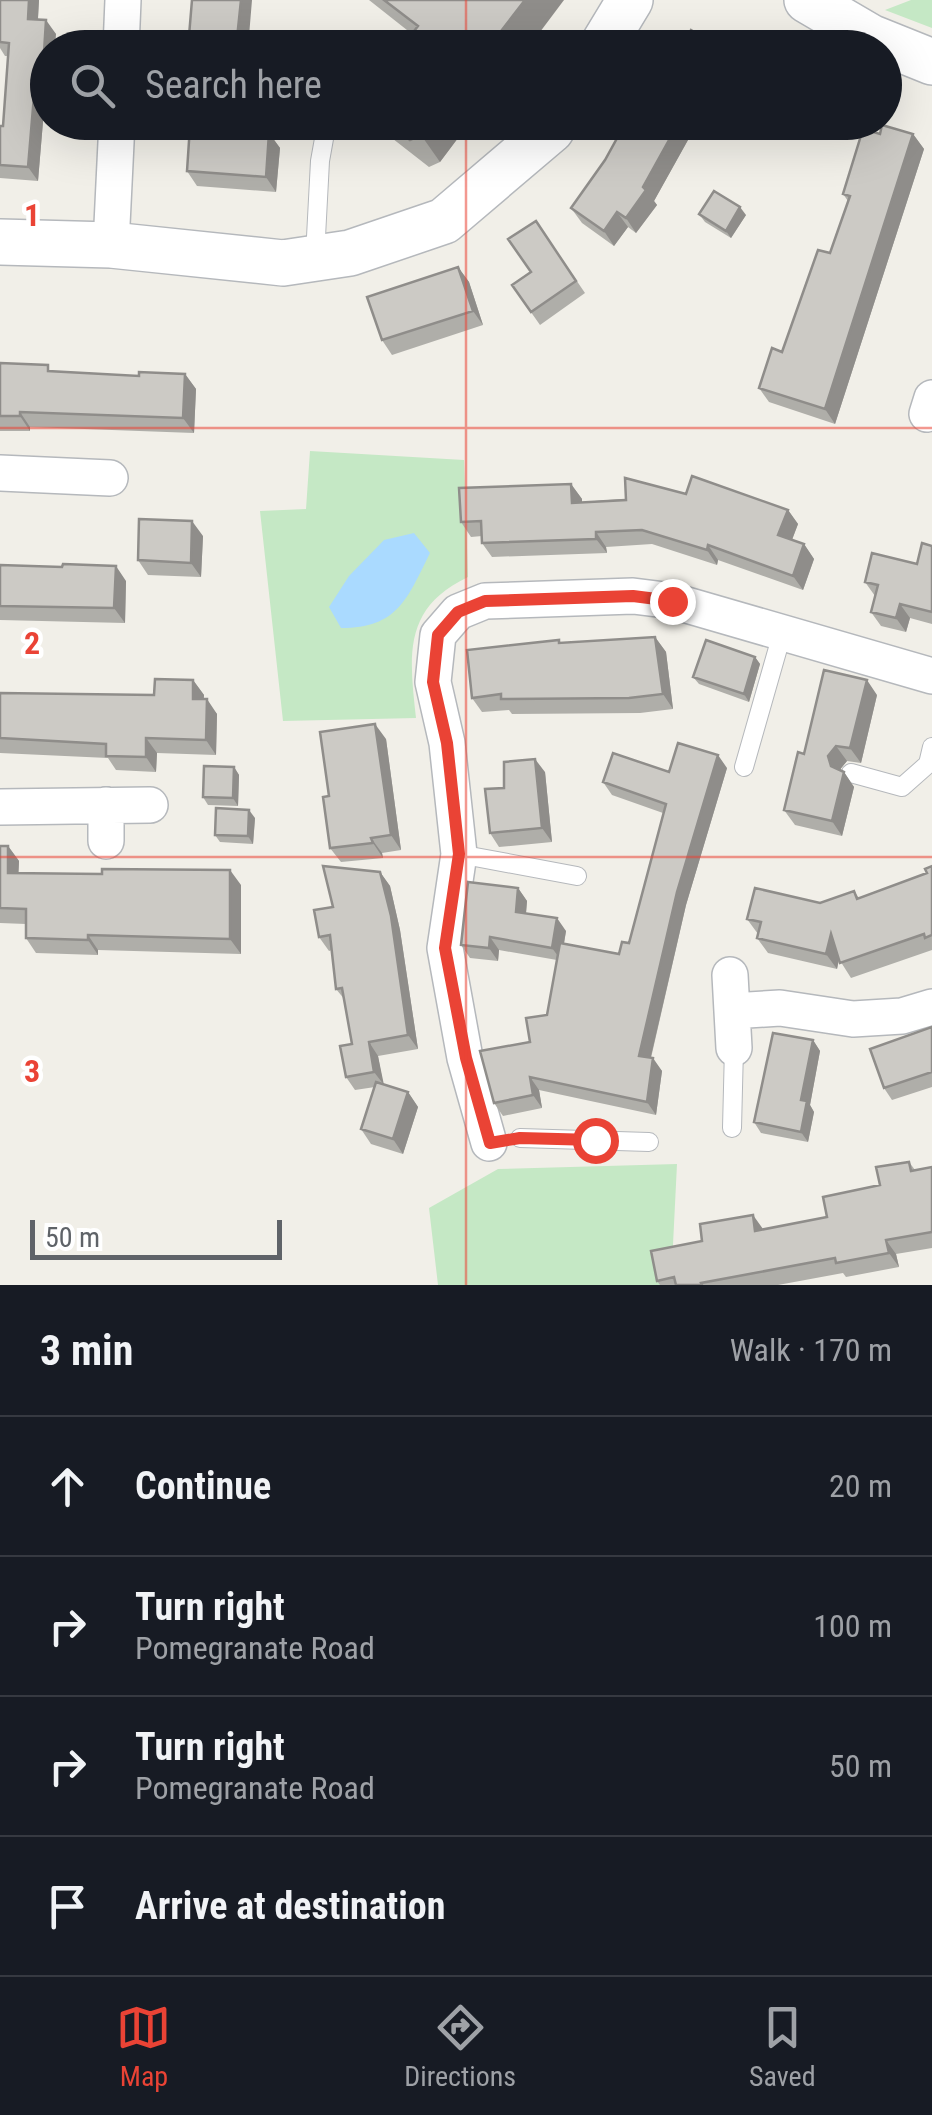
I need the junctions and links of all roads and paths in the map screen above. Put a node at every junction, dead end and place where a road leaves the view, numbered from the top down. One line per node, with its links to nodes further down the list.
1 (123, 0): 4 (street)
2 (630, 0): 5 (street)
3 (807, 0): 6 (street)
4 (122, 30)
5 (612, 30)
6 (858, 30)
7 (902, 50): 8 (street)
8 (932, 62)
9 (116, 140): 13 (street)
10 (324, 140): 14 (lane)
11 (539, 140): 14 (street)
12 (0, 242): 13 (street)
13 (111, 245): 14 (street)
14 (315, 258)
15 (0, 473): 16 (street)
16 (110, 478)
17 (782, 634): 18 (street); 20 (lane); 26 (street)
18 (932, 676)
19 (932, 746): 21 (lane)
20 (744, 767)
21 (851, 773)
22 (106, 805): 23 (street); 24 (street); 25 (street)
23 (150, 805)
24 (0, 807)
25 (106, 841)
26 (459, 854): 27 (lane); 34 (street)
27 (577, 876)
28 (730, 975): 30 (street)
29 (932, 1006): 30 (street)
30 (732, 1011): 31 (street)
31 (734, 1048): 32 (lane)
32 (732, 1128)
33 (649, 1142): 34 (lane)
34 (492, 1144)

